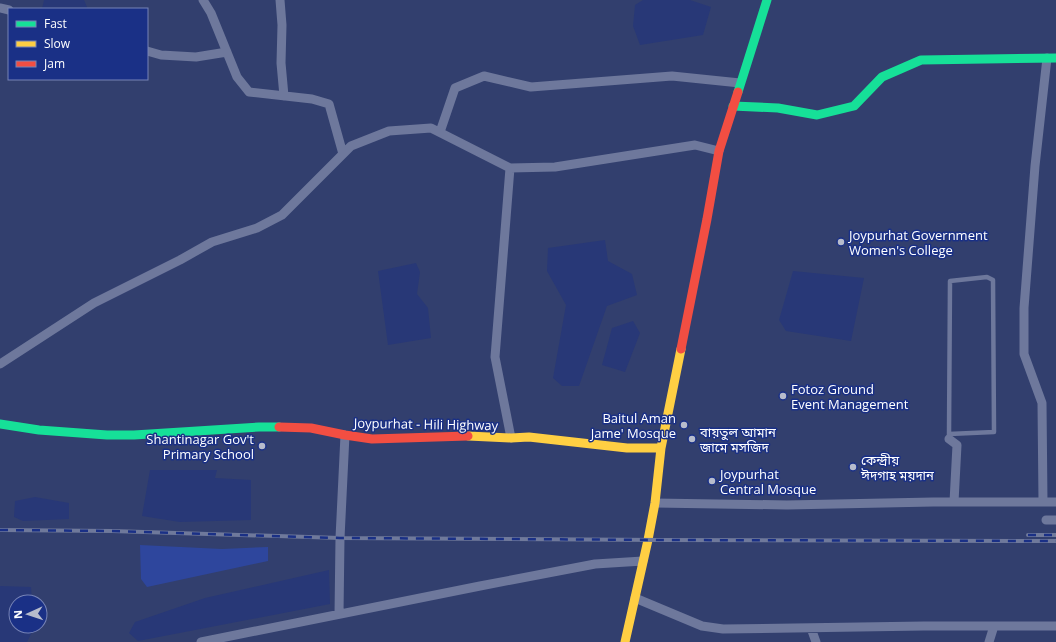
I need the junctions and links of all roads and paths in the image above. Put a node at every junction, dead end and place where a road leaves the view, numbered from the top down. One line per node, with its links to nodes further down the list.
1 (203, 0): 5 (street)
2 (280, 0): 8 (street)
3 (767, 0): 7 (main road)
4 (148, 51): 5 (street)
5 (227, 52): 8 (street)
6 (1051, 58): 9 (main road); 21 (street)
7 (740, 82): 9 (main road); 10 (street)
8 (284, 96): 12 (street)
9 (733, 106): 11 (main road)
10 (440, 132): 12 (street); 13 (street)
11 (719, 152): 13 (street); 19 (main road)
12 (343, 154): 14 (street)
13 (510, 168): 18 (street)
14 (0, 364)
15 (0, 424): 16 (main road, Joypurhat - Hili Highway)
16 (345, 435): 18 (main road, Joypurhat - Hili Highway); 28 (street)
17 (949, 436): 17 (lane); 20 (street)
18 (512, 438): 19 (main road, Joypurhat - Hili Highway)
19 (661, 448): 23 (main road)
20 (954, 502): 21 (street); 23 (street)
21 (1043, 502): 22 (street)
22 (1056, 502)
23 (655, 503): 26 (main road)
24 (1046, 520): 25 (street)
25 (1056, 520)
26 (644, 560): 27 (main road); 28 (street)
27 (635, 598): 31 (street); 33 (main road)
28 (339, 614): 32 (street)
29 (994, 626): 30 (street); 31 (street); 35 (street)
30 (1056, 626)
31 (811, 628): 34 (street)
32 (201, 642)
33 (625, 642)
34 (816, 642)
35 (989, 642)

